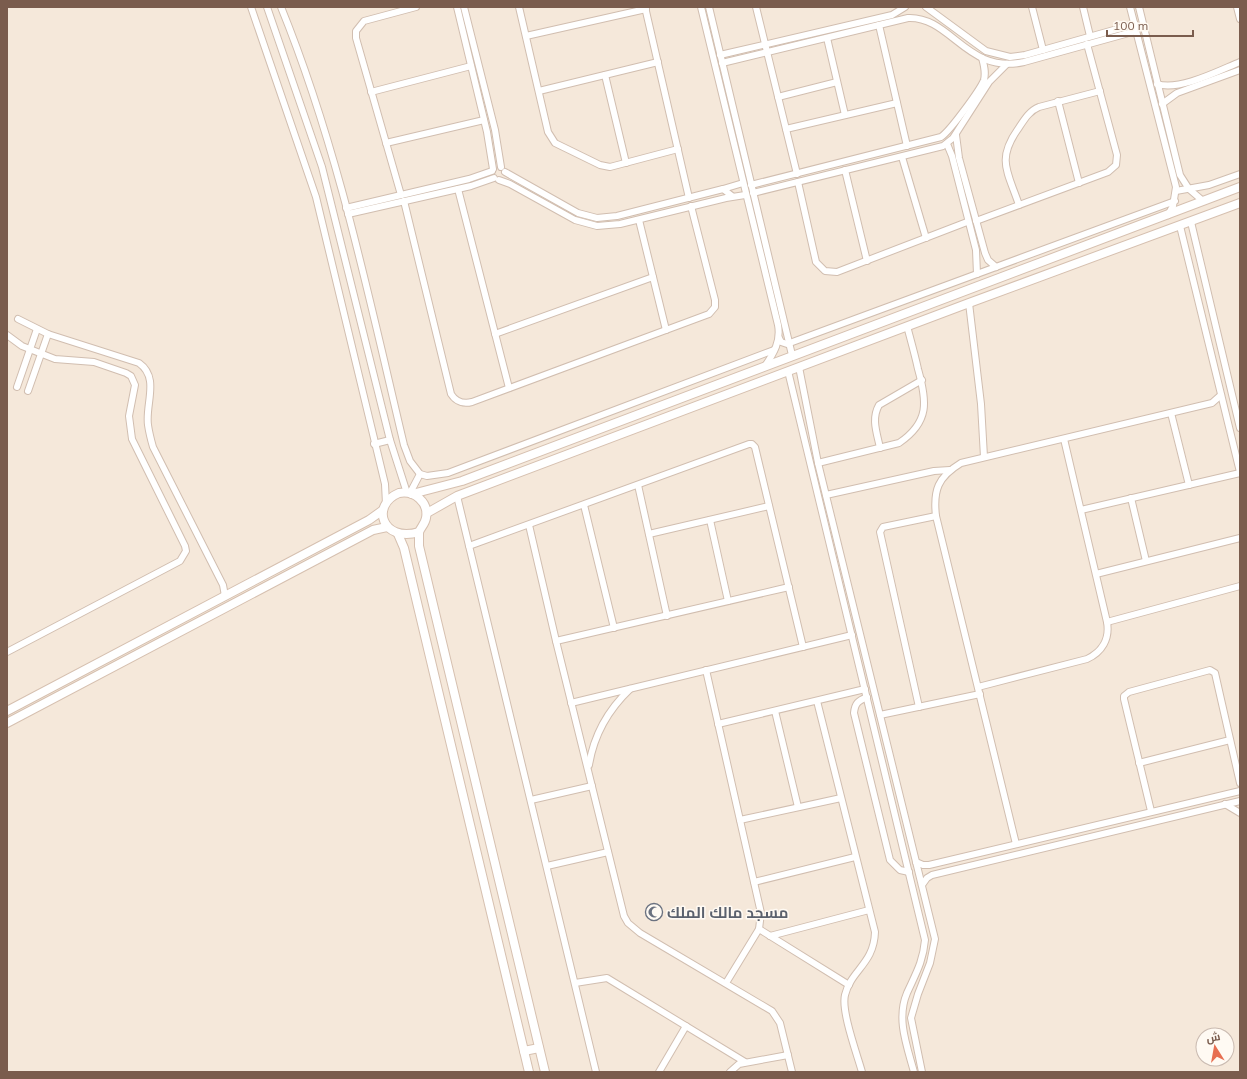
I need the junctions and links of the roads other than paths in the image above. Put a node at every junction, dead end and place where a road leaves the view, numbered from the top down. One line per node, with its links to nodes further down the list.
1 (251, 7): 140 (street)
2 (267, 7): 139 (street)
3 (281, 7): 88 (street)
4 (416, 7): 43 (street)
5 (457, 7): 35 (street)
6 (464, 7): 61 (street)
7 (519, 7): 22 (street)
8 (701, 7): 52 (street)
9 (709, 7): 29 (street)
10 (756, 7): 26 (street)
11 (905, 7): 26 (street)
12 (926, 7): 27 (street)
13 (1032, 7): 27 (street)
14 (1083, 7): 23 (street)
15 (1130, 7): 21 (street)
16 (1139, 7): 39 (street)
17 (1237, 7): 19 (street)
18 (646, 8): 22 (street); 31 (street)
19 (1240, 19)
20 (879, 25): 24 (street); 30 (street); 47 (street)
21 (1135, 27): 23 (street); 25 (street); 77 (street)
22 (526, 36): 41 (street)
23 (1090, 36): 27 (street)
24 (827, 38): 28 (street); 38 (street)
25 (1087, 44): 34 (street); 42 (street)
26 (766, 45): 28 (street); 29 (street)
27 (1043, 50)
28 (767, 52): 33 (street); 45 (street)
29 (720, 55): 33 (street)
30 (982, 58): 34 (street); 57 (street)
31 (658, 62): 37 (street); 58 (street)
32 (1240, 62): 40 (street)
33 (722, 63): 50 (street)
34 (1006, 64): 54 (street)
35 (471, 66): 43 (street); 51 (street)
36 (1240, 70): 44 (street)
37 (605, 75): 41 (street); 60 (street)
38 (837, 82): 45 (street); 49 (street)
39 (1157, 84): 40 (street); 48 (street)
40 (1180, 84): 44 (street)
41 (538, 90): 60 (street)
42 (1100, 91): 46 (street); 70 (street)
43 (371, 92): 55 (street)
44 (1182, 92): 48 (street)
45 (778, 97): 53 (street)
46 (1058, 101): 70 (street); 86 (street)
47 (897, 103): 49 (street); 57 (street)
48 (1162, 104): 76 (street)
49 (845, 115): 53 (street)
50 (735, 118): 52 (street); 72 (street)
51 (484, 120): 55 (street); 62 (street)
52 (727, 120): 71 (street)
53 (786, 129): 64 (street)
54 (956, 134): 56 (street); 67 (street)
55 (386, 143): 81 (street)
56 (947, 144): 59 (street); 69 (street)
57 (907, 146): 64 (street)
58 (678, 149): 60 (street); 82 (street)
59 (902, 157): 63 (street); 95 (street)
60 (626, 163)
61 (503, 169): 62 (street); 66 (street); 82 (street)
62 (492, 170): 66 (street); 81 (street)
63 (845, 170): 68 (street); 100 (street)
64 (797, 174): 72 (street)
65 (1240, 174): 76 (street)
66 (496, 179): 74 (street); 90 (street)
67 (965, 180): 69 (street); 91 (street)
68 (798, 182): 78 (street); 100 (street)
69 (958, 182): 92 (street)
70 (1079, 182): 86 (street)
71 (742, 183): 75 (street); 79 (street)
72 (751, 185): 78 (street)
73 (1240, 188): 84 (street)
74 (458, 189): 81 (street); 112 (street)
75 (723, 189): 80 (street); 82 (street)
76 (1189, 190): 77 (street); 84 (street)
77 (1176, 191): 83 (street)
78 (753, 193): 96 (street)
79 (745, 195): 80 (street); 97 (street)
80 (732, 196): 87 (street)
81 (403, 198): 88 (street); 127 (street)
82 (689, 198)
83 (1175, 201): 89 (street); 101 (street)
84 (1203, 201): 89 (street)
85 (1240, 203): 93 (street)
86 (1019, 205): 91 (street)
87 (691, 206): 90 (street); 110 (street)
88 (347, 211): 146 (street)
89 (1168, 215): 104 (street)
90 (639, 220): 103 (street)
91 (976, 221): 98 (street)
92 (967, 222): 95 (street); 99 (street)
93 (1191, 222): 94 (street); 119 (street)
94 (1180, 226): 105 (street); 121 (street)
95 (926, 238): 100 (street)
96 (765, 243): 97 (street); 115 (street)
97 (758, 245): 114 (street)
98 (986, 257): 99 (street); 101 (street)
99 (977, 259): 102 (street)
100 (867, 261)
101 (996, 267): 102 (street)
102 (977, 274): 115 (street)
103 (653, 277): 110 (street); 112 (street)
104 (956, 294): 106 (street); 120 (street)
105 (969, 303): 106 (street); 142 (street)
106 (960, 307): 108 (street)
107 (18, 320): 109 (street)
108 (907, 326): 123 (street); 125 (street)
109 (37, 329): 111 (street); 116 (street)
110 (666, 330): 127 (street)
111 (48, 334): 118 (street); 173 (street)
112 (495, 334): 127 (street)
113 (7, 335): 116 (street)
114 (778, 338): 115 (street); 117 (street)
115 (789, 343): 120 (street)
116 (31, 350): 118 (street); 126 (street)
117 (774, 350): 122 (street); 146 (street)
118 (40, 353): 128 (street); 182 (street)
119 (1222, 355): 121 (street); 130 (street)
120 (792, 356): 122 (street)
121 (1213, 357): 129 (street)
122 (765, 366): 149 (street)
123 (799, 367): 124 (street); 131 (street)
124 (788, 371): 132 (street); 151 (street)
125 (922, 380): 141 (street); 141 (street)
126 (17, 388)
127 (509, 388)
128 (28, 391)
129 (1221, 394): 133 (street); 134 (street)
130 (1237, 400): 135 (street)
131 (804, 401): 132 (street); 143 (street)
132 (796, 403): 178 (street)
133 (1212, 403): 134 (street); 136 (street)
134 (1224, 407): 145 (street)
135 (1238, 410): 137 (street)
136 (1171, 413): 138 (street); 148 (street)
137 (1240, 428)
138 (1064, 439): 142 (street); 156 (street)
139 (390, 440): 140 (street); 149 (street)
140 (374, 444): 155 (street)
141 (880, 448): 143 (street)
142 (984, 457): 144 (street)
143 (818, 463): 150 (street)
144 (950, 470): 150 (street); 158 (street)
145 (1240, 472): 148 (street)
146 (420, 474): 149 (street)
147 (638, 485): 153 (street); 154 (street); 165 (street)
148 (1189, 485): 152 (street)
149 (410, 493): 155 (street); 157 (street)
150 (826, 495): 195 (street)
151 (457, 496): 157 (street); 168 (street)
152 (1131, 498): 156 (street); 169 (street)
153 (584, 504): 160 (street); 177 (street)
154 (769, 506): 159 (street); 172 (street)
155 (384, 507): 161 (street); 163 (street)
156 (1081, 510): 170 (street)
157 (426, 513): 162 (street)
158 (936, 516): 185 (street); 192 (street)
159 (710, 520): 165 (street); 174 (street)
160 (528, 525): 168 (street); 179 (street)
161 (387, 527): 164 (street); 167 (street)
162 (419, 532): 164 (street); 229 (street)
163 (343, 534): 167 (street); 173 (street)
164 (398, 534): 230 (street)
165 (649, 534): 175 (street)
166 (1240, 538): 169 (street)
167 (349, 543): 183 (street)
168 (469, 546): 207 (street)
169 (1146, 560): 170 (street)
170 (1096, 574): 176 (street)
171 (1240, 586): 176 (street)
172 (789, 587): 174 (street); 181 (street)
173 (225, 596): 180 (street)
174 (728, 601): 175 (street)
175 (667, 616): 177 (street)
176 (1107, 622): 185 (street)
177 (614, 628): 179 (street)
178 (852, 635): 181 (street); 187 (street)
179 (556, 642): 191 (street)
180 (133, 645): 183 (street); 193 (street)
181 (803, 647): 184 (street)
182 (7, 652)
183 (138, 654): 196 (street)
184 (706, 670): 186 (street); 197 (street)
185 (978, 687): 188 (street)
186 (630, 688): 191 (street); 202 (street)
187 (865, 689): 189 (street); 190 (street)
188 (980, 694): 192 (street); 214 (street)
189 (867, 697): 200 (street); 219 (street)
190 (817, 701): 194 (street); 206 (street)
191 (571, 703): 202 (street)
192 (919, 707): 195 (street)
193 (7, 711)
194 (775, 711): 197 (street); 210 (street)
195 (880, 715): 198 (street)
196 (7, 723)
197 (718, 724): 213 (street)
198 (885, 739): 200 (street); 217 (street)
199 (1230, 740): 201 (street); 201 (street); 203 (street)
200 (878, 741): 219 (street)
201 (1139, 763): 211 (street)
202 (588, 768): 204 (street)
203 (1240, 783)
204 (592, 786): 207 (street); 215 (street)
205 (1240, 791): 211 (street)
206 (841, 798): 210 (street); 216 (street)
207 (531, 800): 218 (street)
208 (1240, 801): 209 (street)
209 (1225, 804): 212 (street); 221 (street)
210 (798, 807): 213 (street)
211 (1151, 811): 214 (street)
212 (1240, 812)
213 (740, 820): 220 (street)
214 (1016, 844): 217 (street)
215 (608, 852): 218 (street); 226 (street)
216 (855, 857): 220 (street); 222 (street)
217 (916, 862): 221 (street)
218 (547, 866): 225 (street)
219 (909, 872): 240 (street)
220 (754, 882): 223 (street)
221 (922, 885): 240 (street)
222 (869, 910): 224 (street); 227 (street)
223 (760, 929): 224 (street); 226 (street)
224 (770, 936): 227 (street)
225 (575, 983): 228 (street); 235 (street)
226 (726, 983): 231 (street)
227 (849, 985): 239 (street)
228 (686, 1026): 232 (street); 236 (street)
229 (539, 1048): 230 (street); 234 (street)
230 (524, 1051): 233 (street)
231 (788, 1055): 232 (street); 238 (street)
232 (745, 1062): 237 (street)
233 (529, 1072)
234 (545, 1072)
235 (596, 1072)
236 (659, 1072)
237 (730, 1072)
238 (792, 1072)
239 (862, 1072)
240 (918, 1072)

